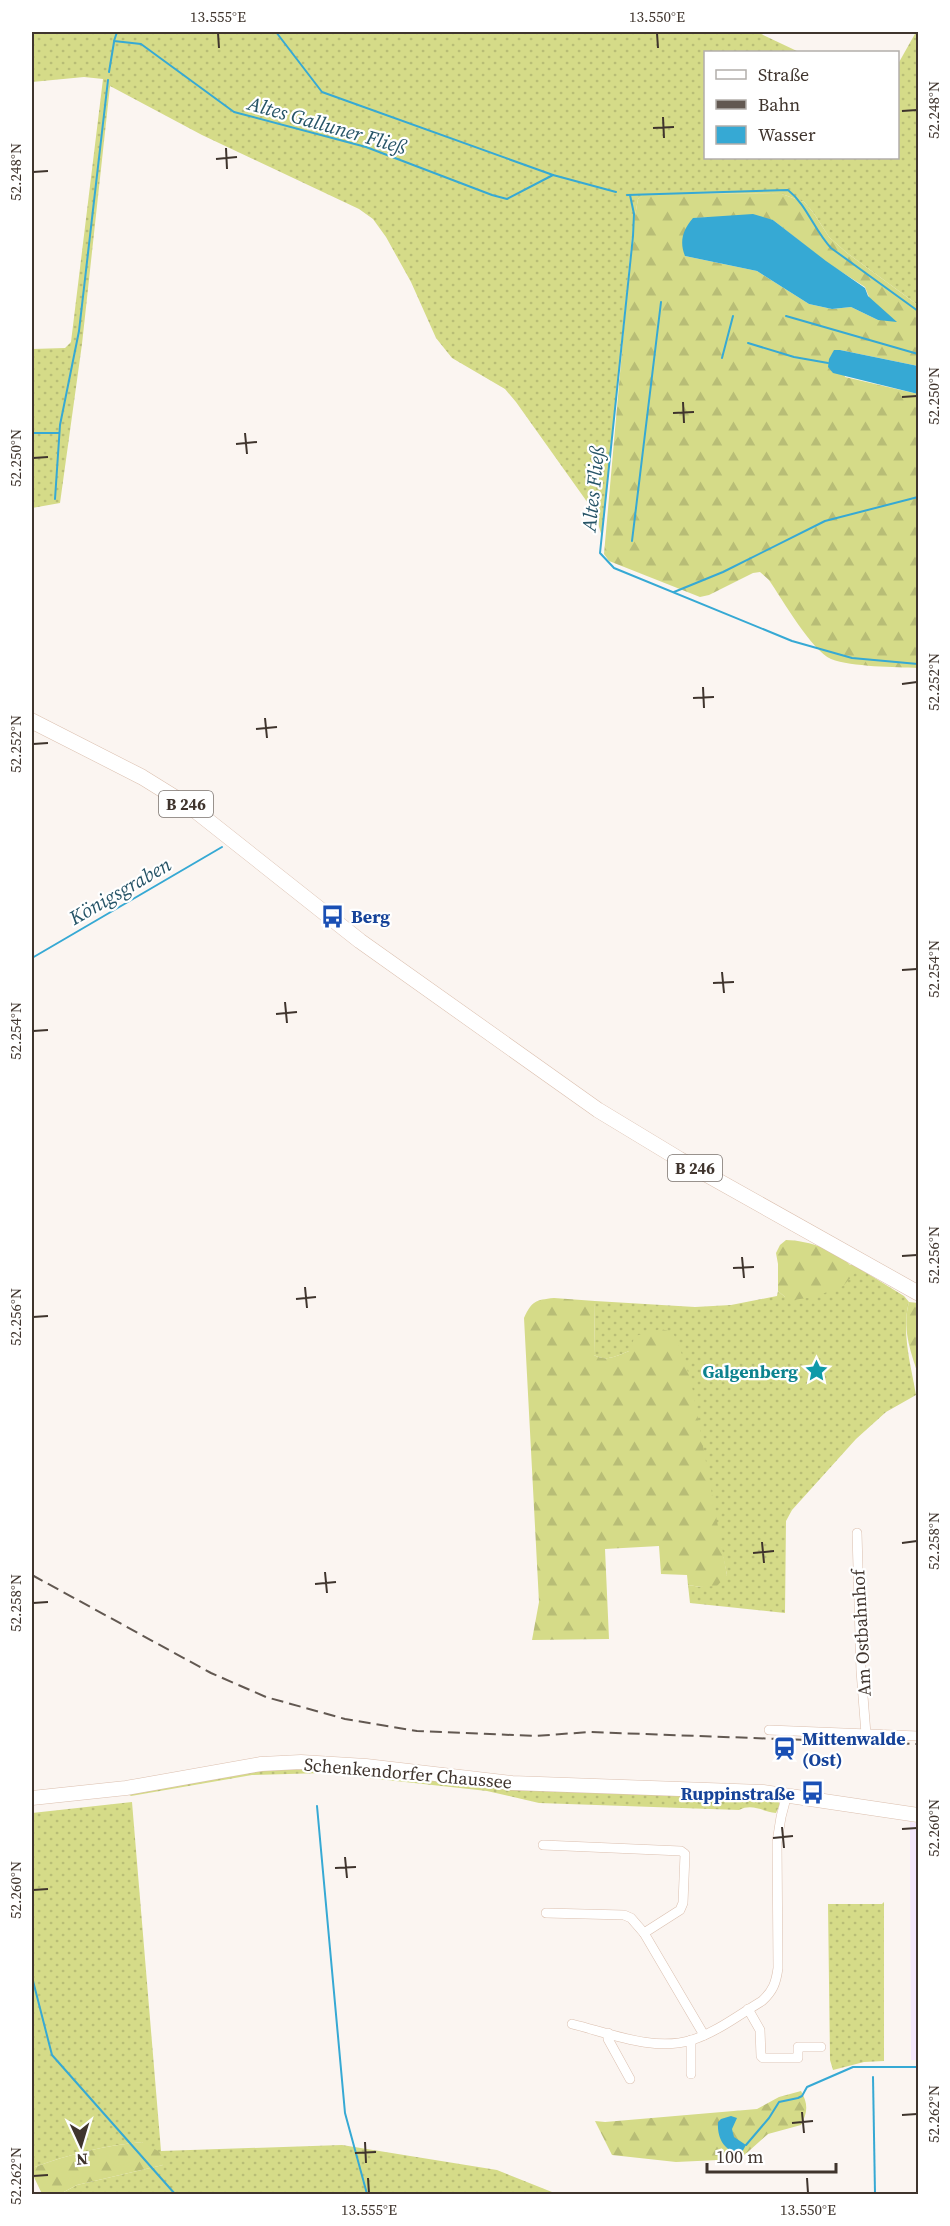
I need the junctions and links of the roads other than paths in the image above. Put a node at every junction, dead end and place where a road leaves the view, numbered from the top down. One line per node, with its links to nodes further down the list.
1 (32, 721): 2 (main road, B 246)
2 (918, 1293)
3 (857, 1533): 5 (street, Am Ostbahnhof)
4 (769, 1731): 5 (street)
5 (866, 1734): 6 (street)
6 (918, 1736)
7 (788, 1794): 8 (main road, Schenkendorfer Chaussee); 9 (main road, Schenkendorfer Chaussee); 13 (street)
8 (32, 1798)
9 (918, 1815)
10 (543, 1845): 12 (street)
11 (546, 1913): 12 (street)
12 (644, 1933): 16 (street)
13 (748, 2009): 16 (street); 18 (street)
14 (572, 2024): 15 (street)
15 (608, 2033): 17 (street); 20 (street)
16 (705, 2035): 17 (street)
17 (691, 2040): 19 (street)
18 (821, 2047)
19 (691, 2074)
20 (630, 2079)

